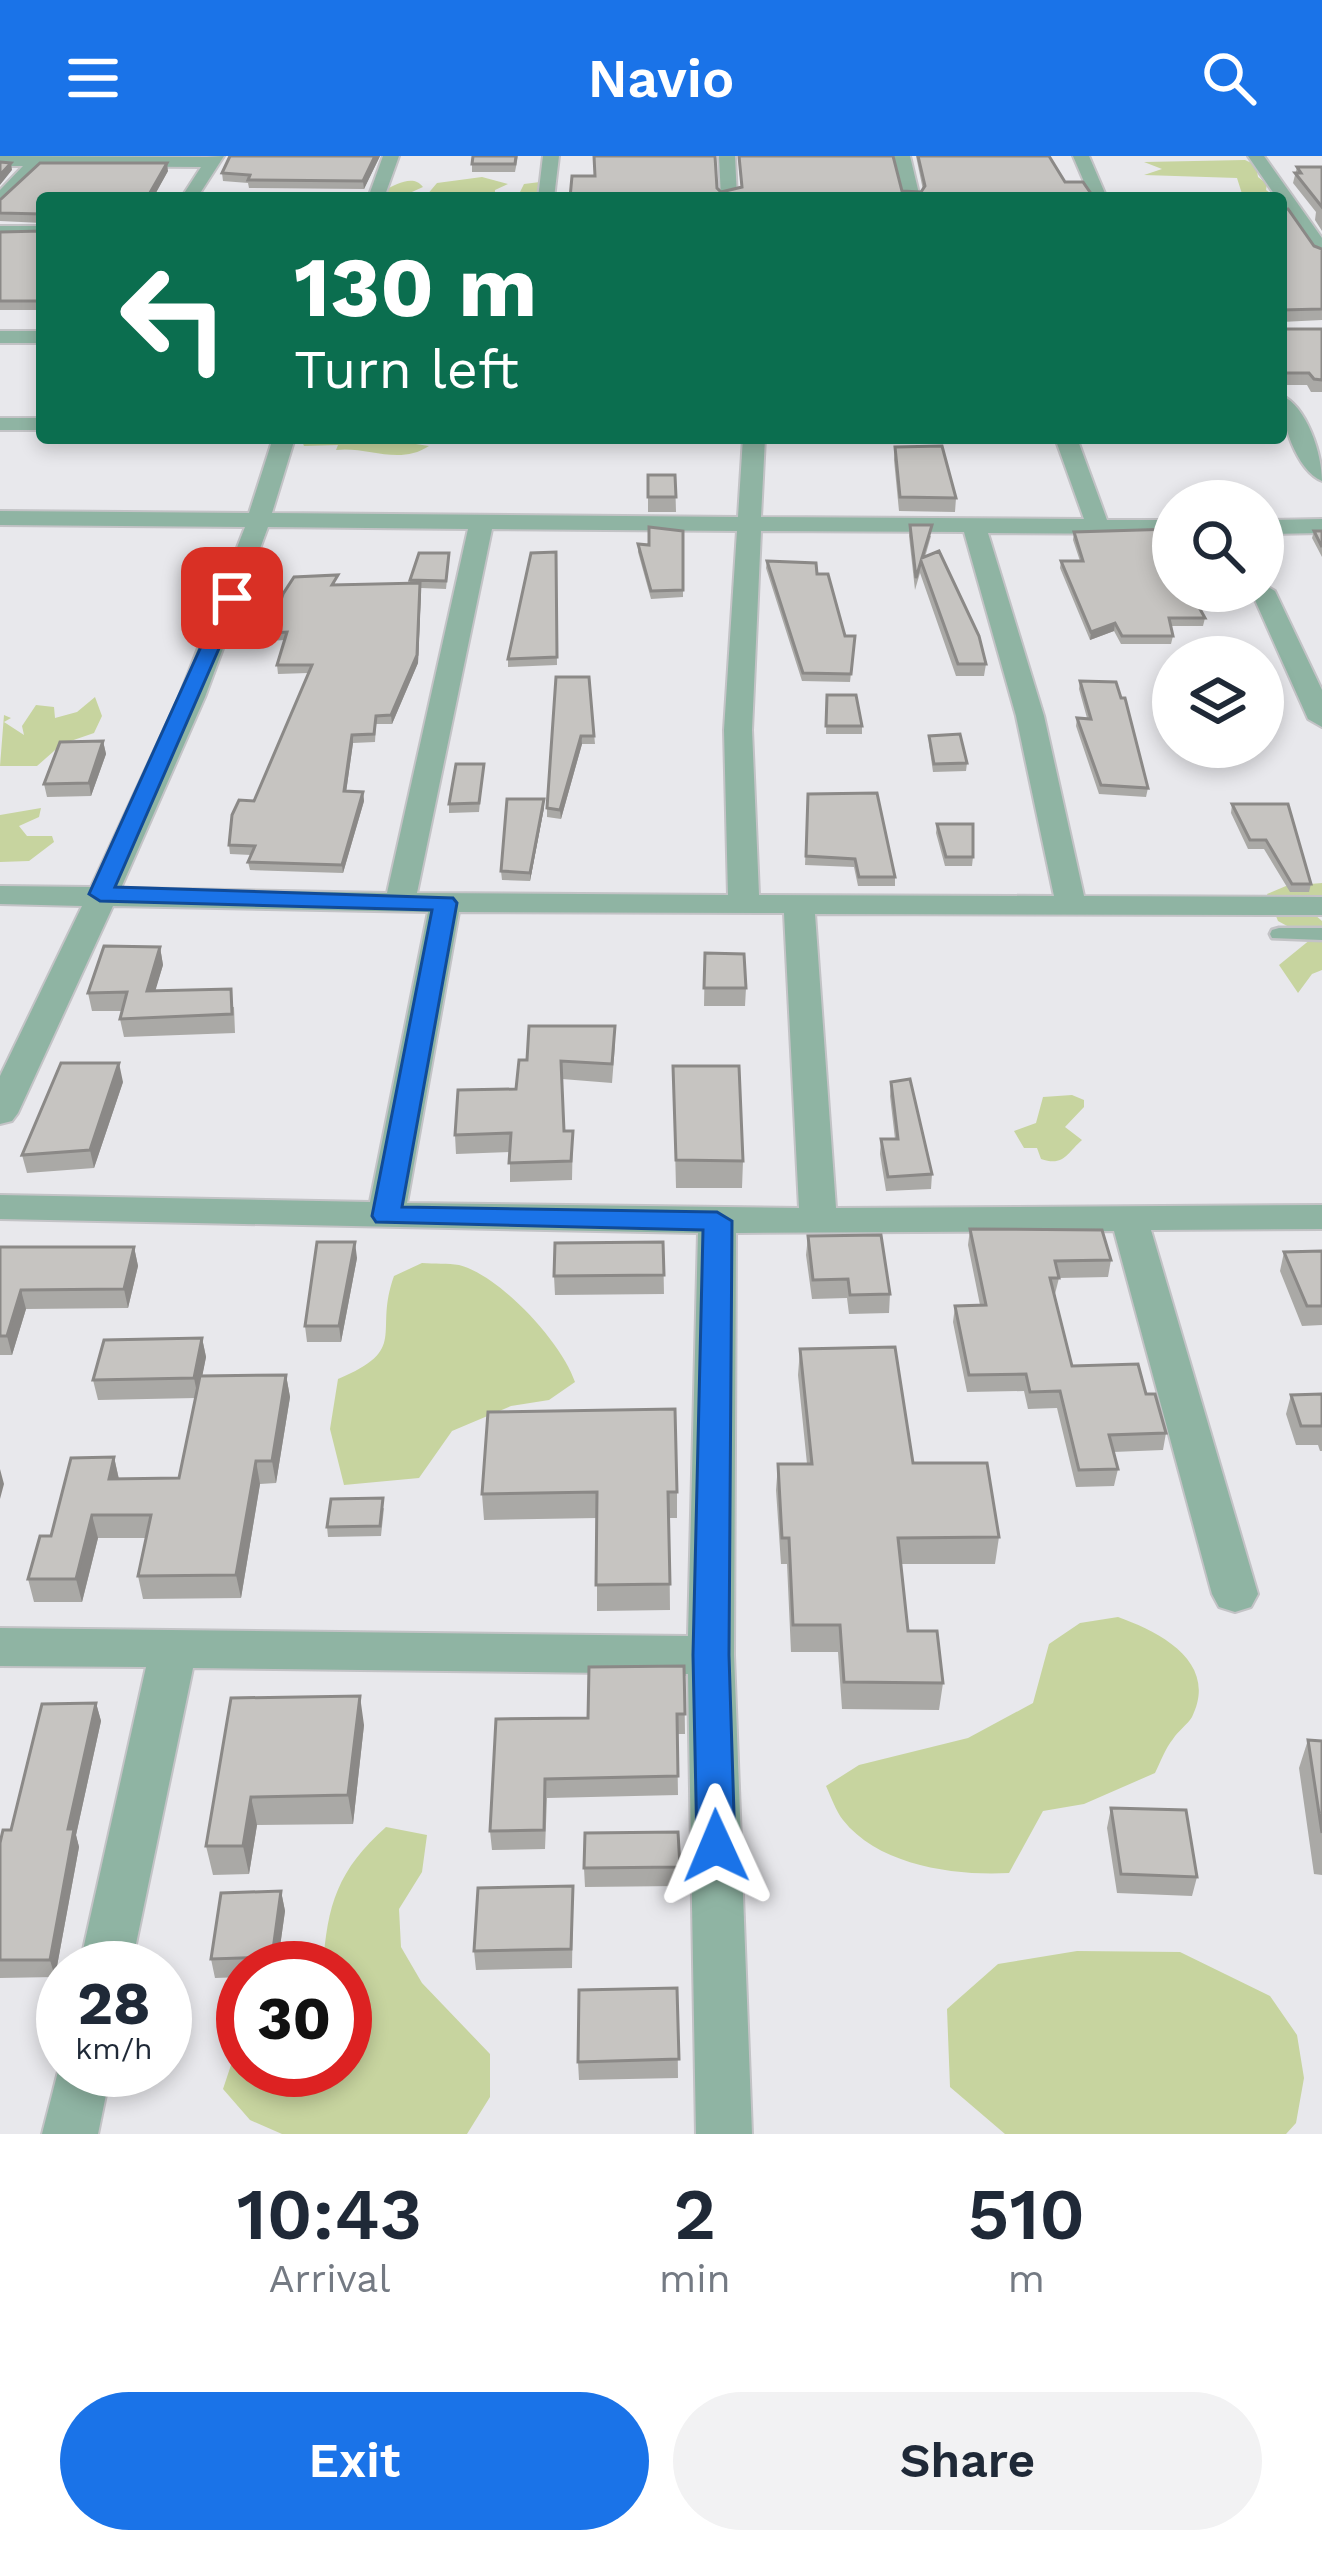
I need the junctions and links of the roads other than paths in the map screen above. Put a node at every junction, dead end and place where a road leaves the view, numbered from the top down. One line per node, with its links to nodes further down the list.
1 (391, 156): 11 (street)
2 (550, 156): 12 (street)
3 (727, 156): 13 (street)
4 (902, 156): 14 (street)
5 (1081, 156): 15 (street)
6 (1256, 156): 16 (street)
7 (39, 159): 8 (street); 9 (street); 17 (street)
8 (213, 159): 10 (street)
9 (0, 161)
10 (193, 192)
11 (378, 192)
12 (547, 192)
13 (729, 192)
14 (910, 192)
15 (1096, 192)
16 (1277, 192)
17 (0, 200)
18 (1288, 212): 19 (street); 22 (street)
19 (1322, 212)
20 (0, 231): 21 (street)
21 (36, 231)
22 (1322, 251)
23 (0, 322): 24 (street)
24 (36, 322)
25 (0, 337): 26 (street)
26 (36, 337)
27 (0, 424): 28 (street)
28 (36, 424)
29 (1289, 430): 33 (street)
30 (282, 444): 35 (street)
31 (754, 444): 37 (street)
32 (1068, 444): 40 (street)
33 (1322, 474)
34 (0, 518): 35 (street)
35 (261, 519): 36 (street); 45 (street)
36 (482, 519): 37 (street); 47 (street)
37 (752, 524): 42 (street); 49 (street)
38 (1284, 526): 39 (street)
39 (1322, 526)
40 (1098, 527): 41 (street); 42 (street)
41 (1152, 527)
42 (975, 529): 50 (street)
43 (1273, 612): 44 (street)
44 (1322, 719)
45 (100, 894): 46 (street); 47 (street); 55 (street)
46 (0, 895)
47 (400, 902): 48 (street)
48 (445, 903): 49 (street); 57 (street)
49 (744, 904): 51 (street)
50 (1070, 905): 51 (street); 52 (street)
51 (799, 906): 59 (street)
52 (1322, 906)
53 (1279, 934): 54 (lane)
54 (1322, 934)
55 (0, 1113)
56 (0, 1208): 57 (street)
57 (386, 1216): 60 (street)
58 (1322, 1217): 61 (street)
59 (818, 1220): 60 (street); 61 (street)
60 (717, 1221): 65 (street)
61 (1130, 1222): 62 (street)
62 (1234, 1594)
63 (0, 1647): 64 (street)
64 (173, 1650): 65 (street); 66 (street)
65 (711, 1655): 69 (street)
66 (111, 1941)
67 (78, 2097): 68 (street)
68 (70, 2134)
69 (724, 2134)

